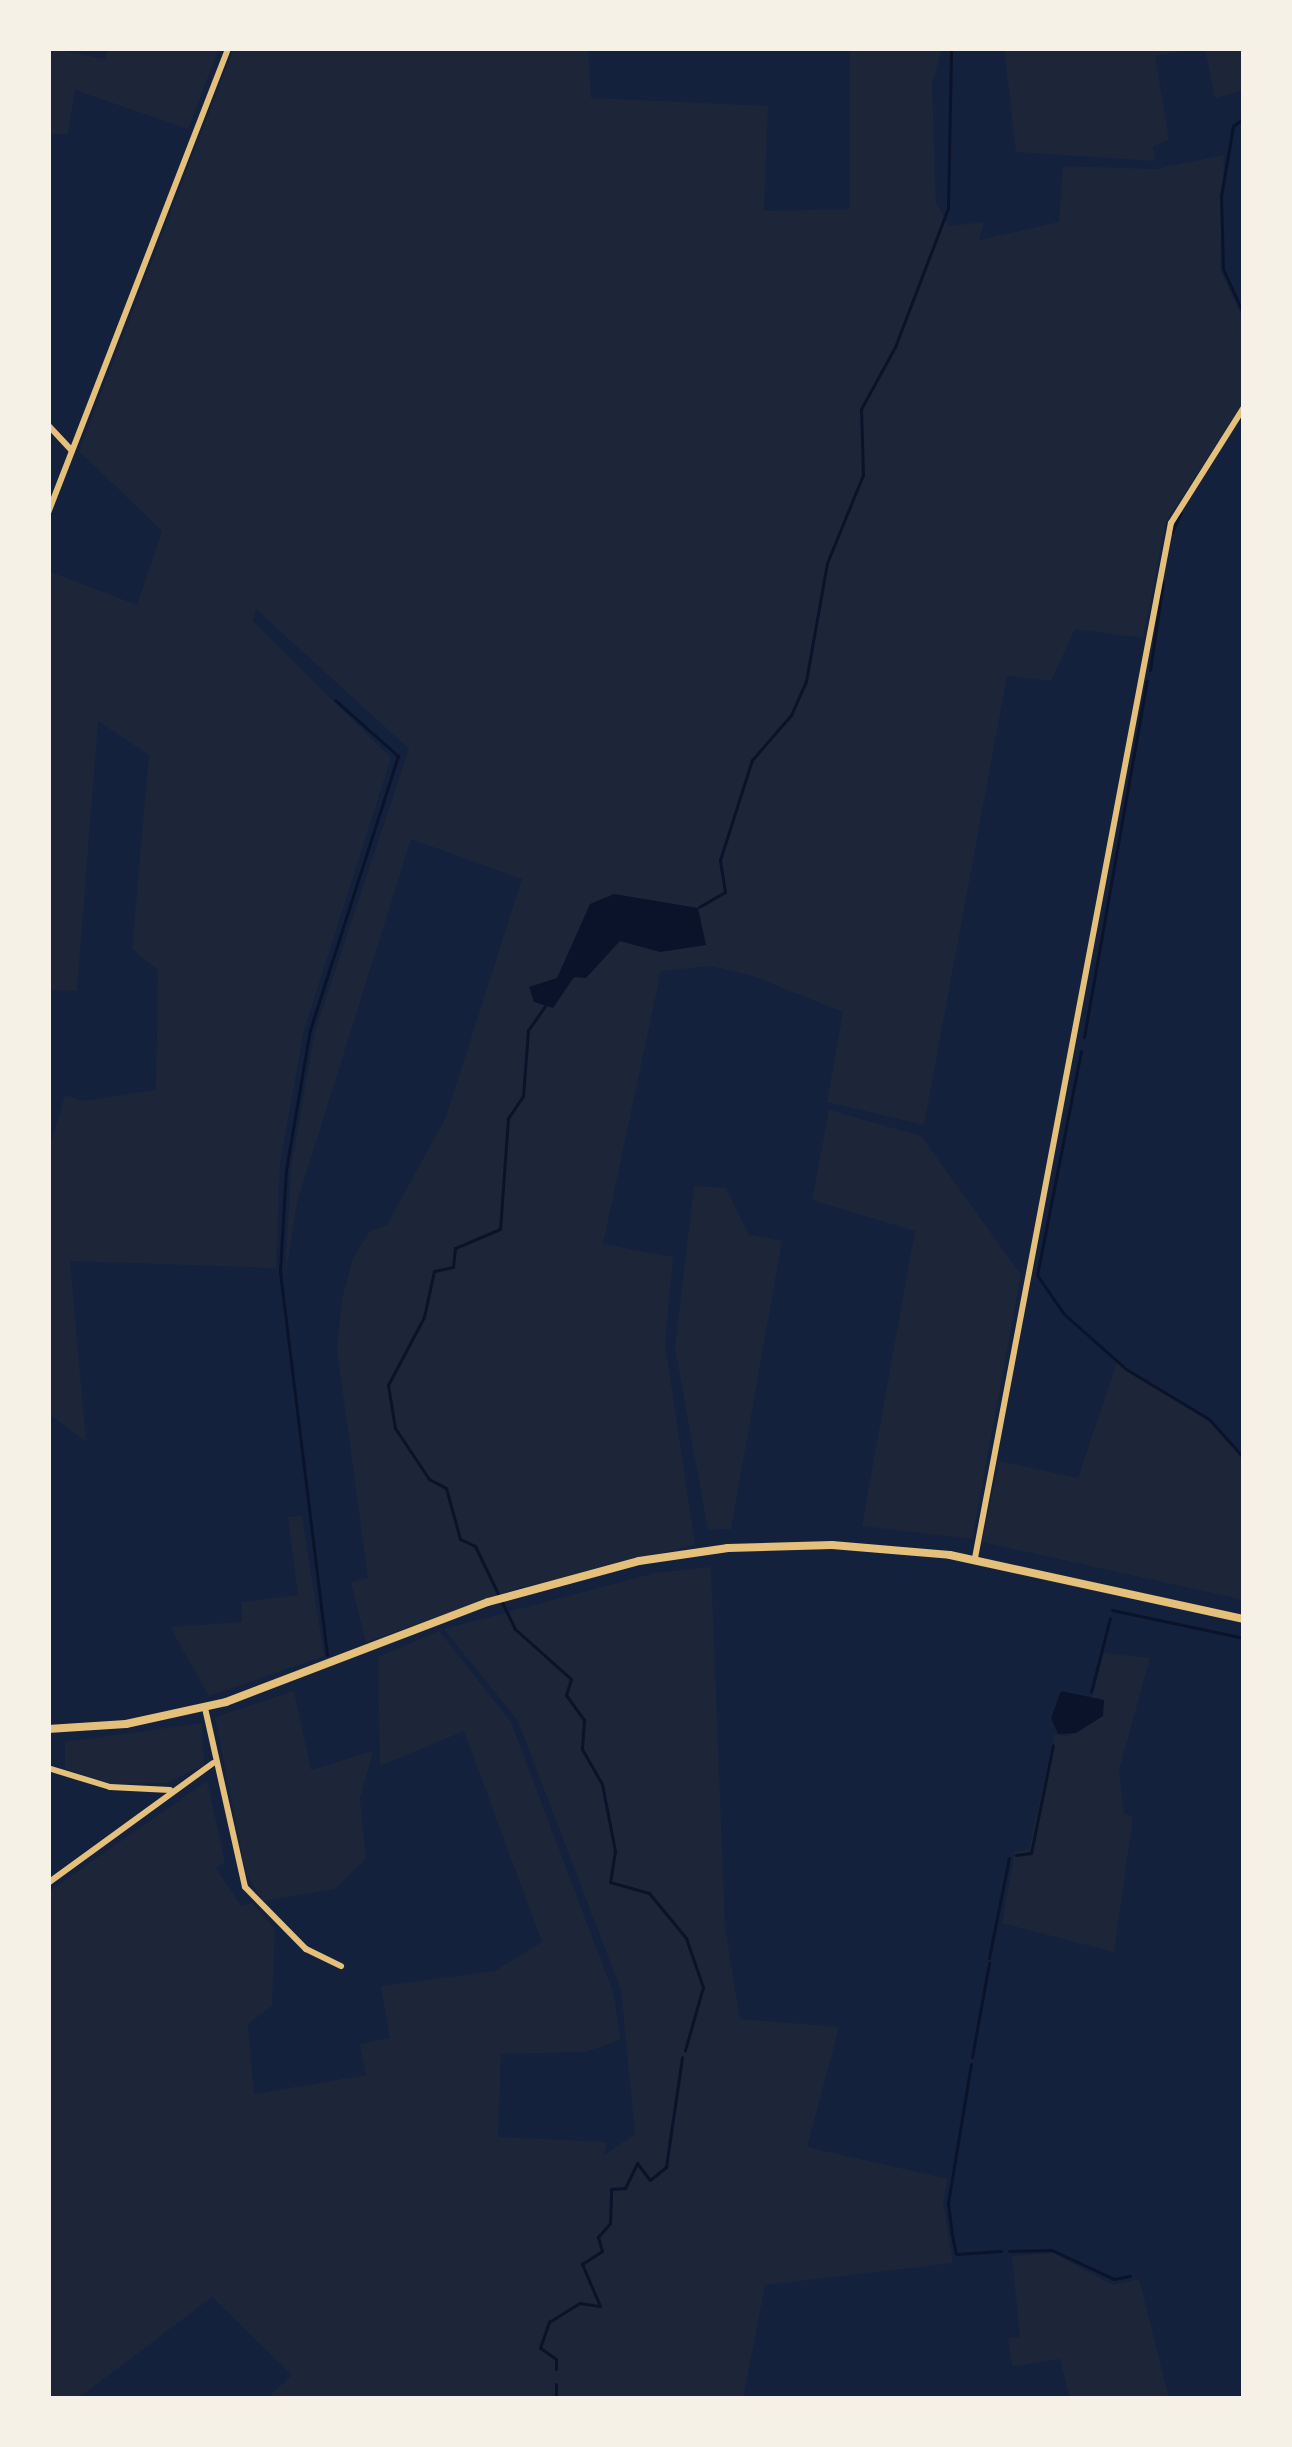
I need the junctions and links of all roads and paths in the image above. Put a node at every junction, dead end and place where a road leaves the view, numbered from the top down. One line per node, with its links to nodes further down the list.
1 (228, 48): 4 (street)
2 (1244, 407): 6 (street)
3 (48, 425): 4 (street)
4 (72, 451): 5 (street)
5 (48, 513)
6 (975, 1558): 7 (main road); 8 (main road)
7 (1244, 1619)
8 (205, 1708): 9 (main road); 10 (street)
9 (48, 1729)
10 (214, 1763): 12 (street); 14 (street)
11 (48, 1768): 12 (street)
12 (170, 1790): 13 (street)
13 (48, 1883)
14 (341, 1966)

